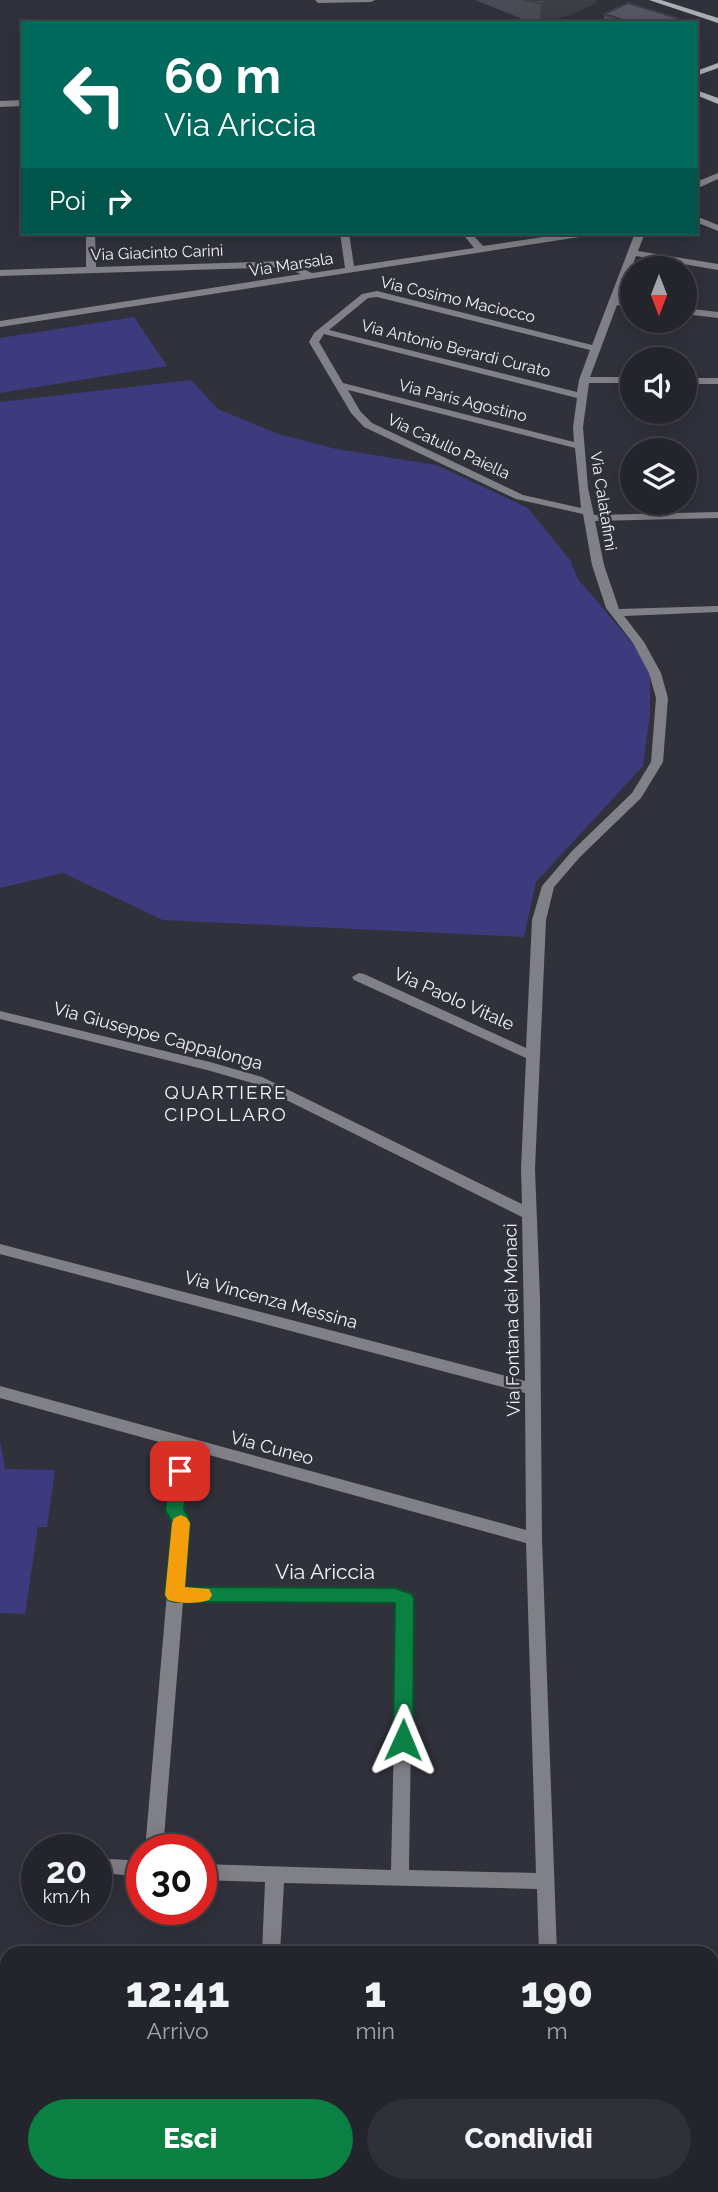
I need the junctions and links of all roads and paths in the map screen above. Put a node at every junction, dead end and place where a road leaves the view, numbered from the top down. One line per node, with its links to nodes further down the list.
1 (371, 0): 3 (street)
2 (653, 0): 4 (street)
3 (318, 3)
4 (718, 22)
5 (718, 65): 6 (street)
6 (698, 73)
7 (698, 93): 8 (street)
8 (718, 101)
9 (0, 103): 10 (street)
10 (21, 103)
11 (718, 176): 12 (street)
12 (698, 185)
13 (698, 220): 14 (street)
14 (718, 228)
15 (90, 235): 23 (street)
16 (344, 235): 24 (street)
17 (468, 235): 20 (street)
18 (573, 235): 20 (street, Via Marsala)
19 (639, 235): 21 (street, Via Calatafimi)
20 (480, 249): 24 (street, Via Marsala)
21 (632, 253): 22 (street); 27 (street, Via Calatafimi)
22 (718, 267)
23 (91, 270): 25 (street, Via Giacinto Carini); 26 (street, Via Giacinto Carini)
24 (350, 270): 26 (street, Via Marsala)
25 (0, 273)
26 (312, 276): 31 (street, Via Marsala)
27 (615, 302): 28 (street); 33 (street, Via Calatafimi)
28 (620, 303)
29 (697, 313): 30 (street)
30 (718, 315)
31 (0, 324)
32 (323, 331): 33 (street, Via Cosimo Maciocco); 38 (street, Via Catullo Paiella); 39 (street, Via Antonio Berardi Curato)
33 (597, 349): 34 (street, Via Calatafimi)
34 (584, 380): 35 (street); 39 (street, Via Calatafimi)
35 (620, 380)
36 (697, 381): 37 (street)
37 (718, 382)
38 (338, 385): 40 (street, Via Paris Agostino); 41 (street, Via Catullo Paiella)
39 (580, 396): 40 (street, Via Calatafimi)
40 (579, 446): 41 (street, Via Calatafimi)
41 (588, 515): 42 (street, Via Catullo Paiella); 44 (street, Via Calatafimi)
42 (718, 515)
43 (718, 609): 44 (street)
44 (616, 613): 45 (street, Via Calatafimi)
45 (661, 730): 48 (street, Via Fontana dei Monaci)
46 (359, 977): 48 (street, Via Paolo Vitale)
47 (0, 1015): 49 (street, Via Giuseppe Cappalonga)
48 (533, 1056): 49 (street, Via Fontana dei Monaci)
49 (529, 1214): 51 (street, Via Fontana dei Monaci)
50 (0, 1249): 51 (street, Via Vincenza Messina)
51 (533, 1389): 54 (street, Via Fontana dei Monaci)
52 (0, 1392): 54 (street, Via Cuneo)
53 (183, 1451): 55 (street)
54 (534, 1539): 60 (street, Via Fontana dei Monaci)
55 (175, 1595): 56 (street); 59 (street, Via Ariccia)
56 (155, 1834)
57 (217, 1873): 58 (street)
58 (275, 1875): 59 (street); 61 (street)
59 (400, 1877): 60 (street)
60 (546, 1881): 62 (street, Via Fontana dei Monaci)
61 (271, 1946)
62 (548, 1946)

